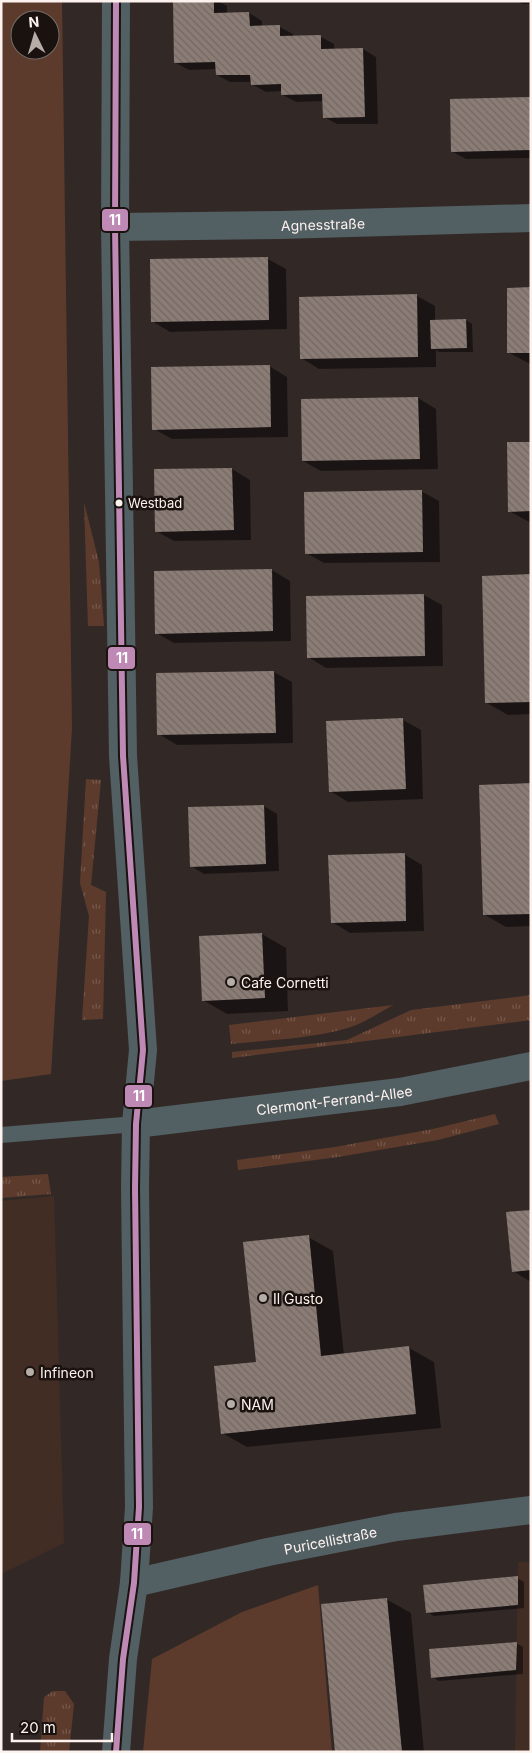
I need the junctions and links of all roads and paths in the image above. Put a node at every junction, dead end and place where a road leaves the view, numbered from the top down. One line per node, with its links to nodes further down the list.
1 (116, 1): 3 (street)
2 (531, 218): 3 (street, Agnesstraße)
3 (115, 227): 5 (street)
4 (531, 1066): 5 (street, Clermont-Ferrand-Allee)
5 (136, 1124): 6 (lane); 8 (street)
6 (1, 1135)
7 (531, 1510): 8 (street, Puricellistraße)
8 (134, 1583): 9 (street)
9 (116, 1752)

